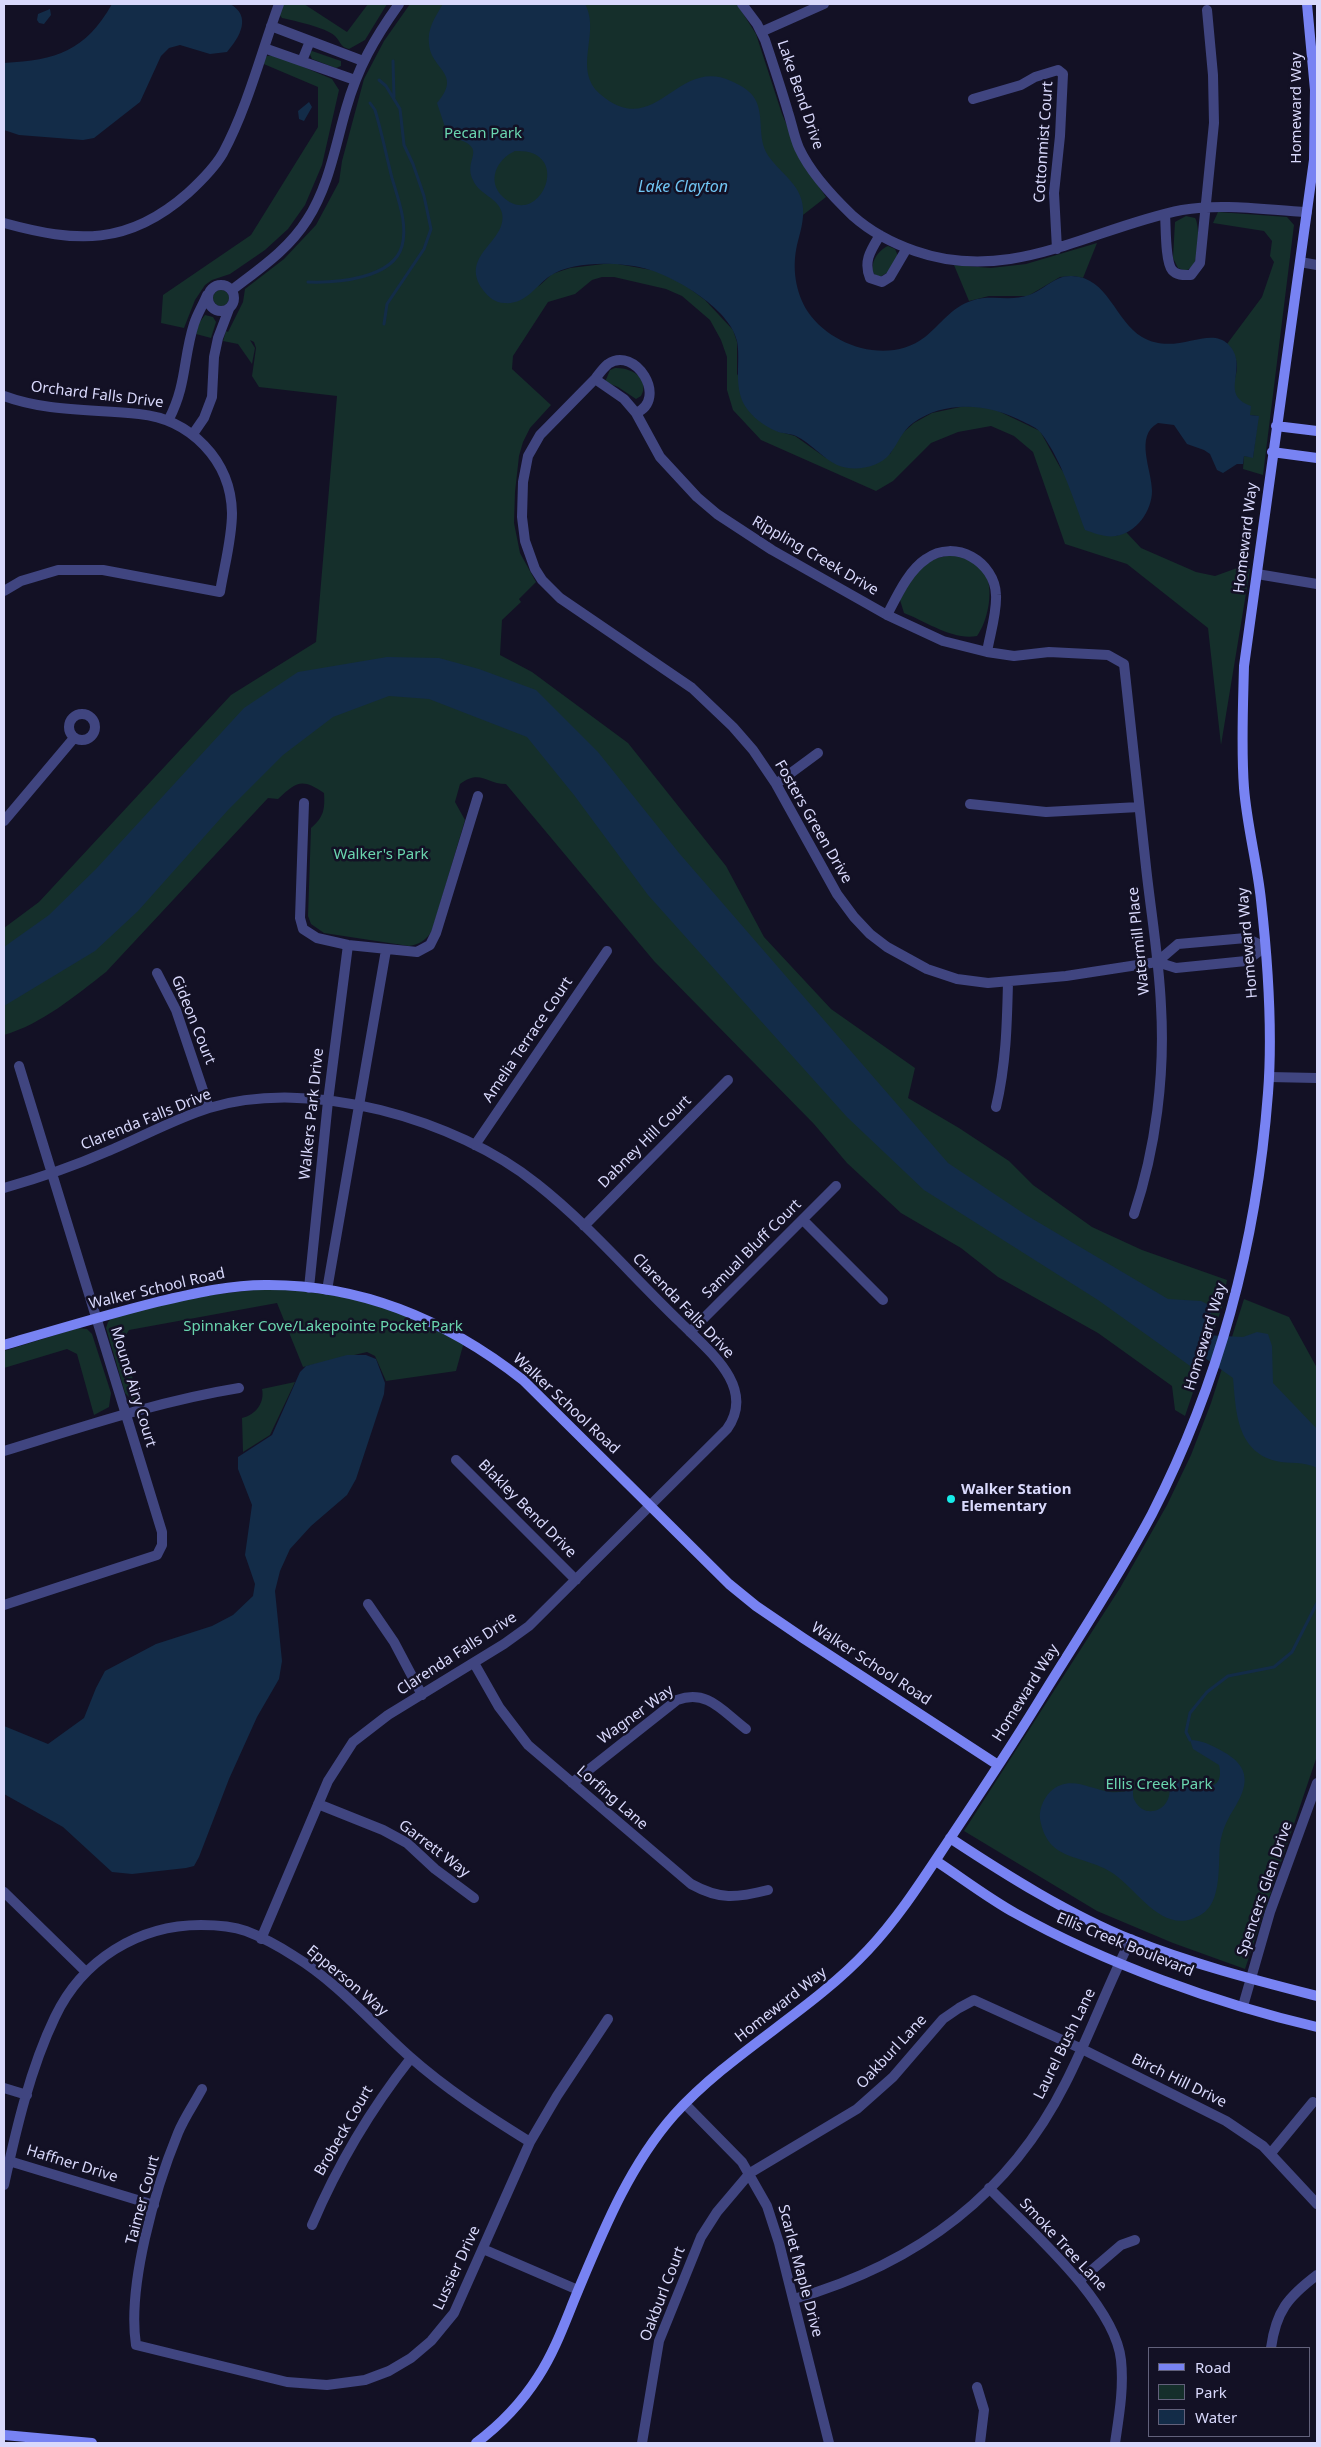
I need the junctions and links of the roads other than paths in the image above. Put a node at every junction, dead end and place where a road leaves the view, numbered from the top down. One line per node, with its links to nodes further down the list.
1 (279, 4): 7 (street)
2 (399, 4): 11 (street)
3 (742, 4): 8 (street, Lake Bend Drive)
4 (824, 4): 8 (street)
5 (1307, 4): 16 (street, Homeward Way)
6 (1207, 10): 15 (street)
7 (271, 26): 9 (street); 10 (street)
8 (761, 32): 19 (street, Lake Bend Drive)
9 (310, 41): 11 (street); 12 (street)
10 (264, 48): 12 (street); 18 (street)
11 (363, 61): 13 (street)
12 (302, 62): 13 (street)
13 (355, 80): 24 (street)
14 (973, 100): 21 (street, Cottonmist Court)
15 (1205, 207): 16 (street, Lake Bend Drive); 17 (street, Lake Bend Drive); 17 (street)
16 (1307, 212): 22 (street, Homeward Way)
17 (1165, 214): 21 (street, Lake Bend Drive)
18 (4, 223)
19 (880, 235): 20 (street, Lake Bend Drive); 20 (street)
20 (907, 248): 21 (street, Lake Bend Drive)
21 (1057, 249)
22 (1300, 262): 23 (street); 31 (street, Homeward Way)
23 (1317, 264)
24 (232, 290): 25 (street); 26 (street)
25 (207, 295): 26 (street); 30 (street)
26 (228, 309): 33 (street)
27 (595, 379): 29 (street, Rippling Creek Drive); 29 (street); 44 (street, Fosters Green Drive)
28 (4, 396): 30 (street, Orchard Falls Drive)
29 (636, 414): 39 (street, Rippling Creek Drive)
30 (169, 419): 33 (street, Orchard Falls Drive)
31 (1276, 426): 32 (street); 34 (street, Homeward Way)
32 (1317, 431)
33 (194, 434): 38 (street, Orchard Falls Drive)
34 (1272, 452): 35 (street); 36 (street, Homeward Way)
35 (1317, 458)
36 (1257, 574): 37 (street); 51 (street, Homeward Way)
37 (1317, 584)
38 (4, 591)
39 (886, 615): 40 (street, Rippling Creek Drive); 40 (street)
40 (986, 652): 41 (street, Rippling Creek Drive)
41 (1124, 664): 48 (street, Watermill Place)
42 (74, 738): 49 (street)
43 (818, 753): 44 (street)
44 (776, 784): 56 (street, Fosters Green Drive)
45 (478, 796): 52 (street)
46 (304, 803): 50 (street)
47 (970, 804): 48 (street)
48 (1139, 807): 54 (street, Watermill Place)
49 (5, 818)
50 (348, 945): 52 (street); 61 (street, Walkers Park Drive)
51 (1265, 947): 54 (street, Fosters Green Drive); 54 (street); 58 (street, Homeward Way)
52 (386, 950): 62 (street)
53 (607, 951): 65 (street, Amelia Terrace Court)
54 (1157, 962): 56 (street, Fosters Green Drive); 69 (street, Watermill Place)
55 (157, 973): 64 (street, Gideon Court)
56 (1008, 982): 63 (street)
57 (19, 1066): 66 (street, Mound Airy Court)
58 (1269, 1077): 59 (street); 89 (street, Homeward Way)
59 (1317, 1078)
60 (728, 1080): 71 (street, Dabney Hill Court)
61 (328, 1101): 62 (street, Clarenda Falls Drive); 64 (street, Clarenda Falls Drive); 72 (street, Walkers Park Drive)
62 (359, 1106): 65 (street, Clarenda Falls Drive); 73 (street)
63 (996, 1107)
64 (209, 1108): 66 (street, Clarenda Falls Drive)
65 (475, 1145): 71 (street, Clarenda Falls Drive)
66 (51, 1175): 68 (street, Clarenda Falls Drive); 75 (street, Mound Airy Court)
67 (836, 1186): 70 (street, Samual Bluff Court)
68 (4, 1188)
69 (1134, 1214)
70 (802, 1220): 74 (street); 76 (street, Samual Bluff Court)
71 (584, 1226): 76 (street, Clarenda Falls Drive)
72 (309, 1288): 73 (street, Walker School Road); 75 (street, Walker School Road)
73 (327, 1290): 82 (street, Walker School Road)
74 (883, 1300)
75 (96, 1317): 77 (street, Walker School Road); 79 (street, Mound Airy Court)
76 (690, 1332): 82 (street, Clarenda Falls Drive)
77 (4, 1346)
78 (239, 1388): 79 (street)
79 (125, 1413): 80 (street); 85 (street, Mound Airy Court)
80 (4, 1450)
81 (456, 1460): 83 (street, Blakley Bend Drive)
82 (650, 1507): 83 (street, Clarenda Falls Drive); 89 (street, Walker School Road)
83 (576, 1580): 86 (street, Clarenda Falls Drive)
84 (368, 1604): 87 (street)
85 (4, 1605)
86 (474, 1663): 87 (street, Clarenda Falls Drive); 90 (street, Lorfing Lane)
87 (422, 1695): 92 (street, Clarenda Falls Drive)
88 (746, 1729): 90 (street, Wagner Way)
89 (998, 1765): 93 (street, Homeward Way)
90 (572, 1783): 95 (street, Lorfing Lane)
91 (1317, 1783): 102 (street, Spencers Glen Drive)
92 (318, 1804): 97 (street, Garrett Way); 98 (street, Clarenda Falls Drive)
93 (950, 1838): 94 (street, Homeward Way); 99 (street, Ellis Creek Boulevard)
94 (936, 1861): 100 (street, Ellis Creek Boulevard); 114 (street, Homeward Way)
95 (768, 1890)
96 (4, 1892): 101 (street)
97 (474, 1898)
98 (261, 1939): 101 (street, Epperson Way); 109 (street, Epperson Way)
99 (1131, 1939): 100 (street, Laurel Bush Lane); 102 (street, Ellis Creek Boulevard)
100 (1120, 1962): 104 (street, Ellis Creek Boulevard); 108 (street, Laurel Bush Lane)
101 (86, 1972): 112 (street, Epperson Way)
102 (1251, 1978): 103 (street, Ellis Creek Boulevard); 104 (street, Spencers Glen Drive)
103 (1317, 1996)
104 (1243, 2006): 107 (street, Ellis Creek Boulevard)
105 (1006, 2014): 108 (street, Birch Hill Drive); 118 (street, Oakburl Lane)
106 (608, 2019): 115 (street, Lussier Drive)
107 (1317, 2027)
108 (1082, 2049): 116 (street, Birch Hill Drive); 120 (street, Laurel Bush Lane)
109 (411, 2058): 115 (street, Epperson Way); 123 (street, Brobeck Court)
110 (4, 2088): 112 (street)
111 (202, 2089): 122 (street, Taimer Court)
112 (27, 2095): 117 (street, Epperson Way)
113 (1313, 2102): 116 (street)
114 (685, 2104): 118 (street, Scarlet Maple Drive); 128 (street, Homeward Way)
115 (530, 2142): 125 (street, Lussier Drive)
116 (1271, 2153): 121 (street, Birch Hill Drive)
117 (9, 2161): 119 (street, Epperson Way); 122 (street, Haffner Drive)
118 (750, 2173): 129 (street, Scarlet Maple Drive); 136 (street, Oakburl Court)
119 (4, 2185)
120 (989, 2188): 127 (street, Smoke Tree Lane); 129 (street, Laurel Bush Lane)
121 (1317, 2204)
122 (154, 2205): 130 (street, Taimer Court)
123 (312, 2225)
124 (1135, 2240): 127 (street)
125 (483, 2249): 128 (street); 130 (street, Lussier Drive)
126 (1317, 2275): 131 (street)
127 (1079, 2281): 139 (street, Smoke Tree Lane)
128 (578, 2290): 135 (street, Homeward Way)
129 (794, 2299): 137 (street, Scarlet Maple Drive)
130 (133, 2324)
131 (1271, 2347)
132 (977, 2387): 138 (street)
133 (4, 2435): 134 (street)
134 (92, 2443)
135 (476, 2443)
136 (642, 2443)
137 (829, 2443)
138 (980, 2443)
139 (1115, 2443)

